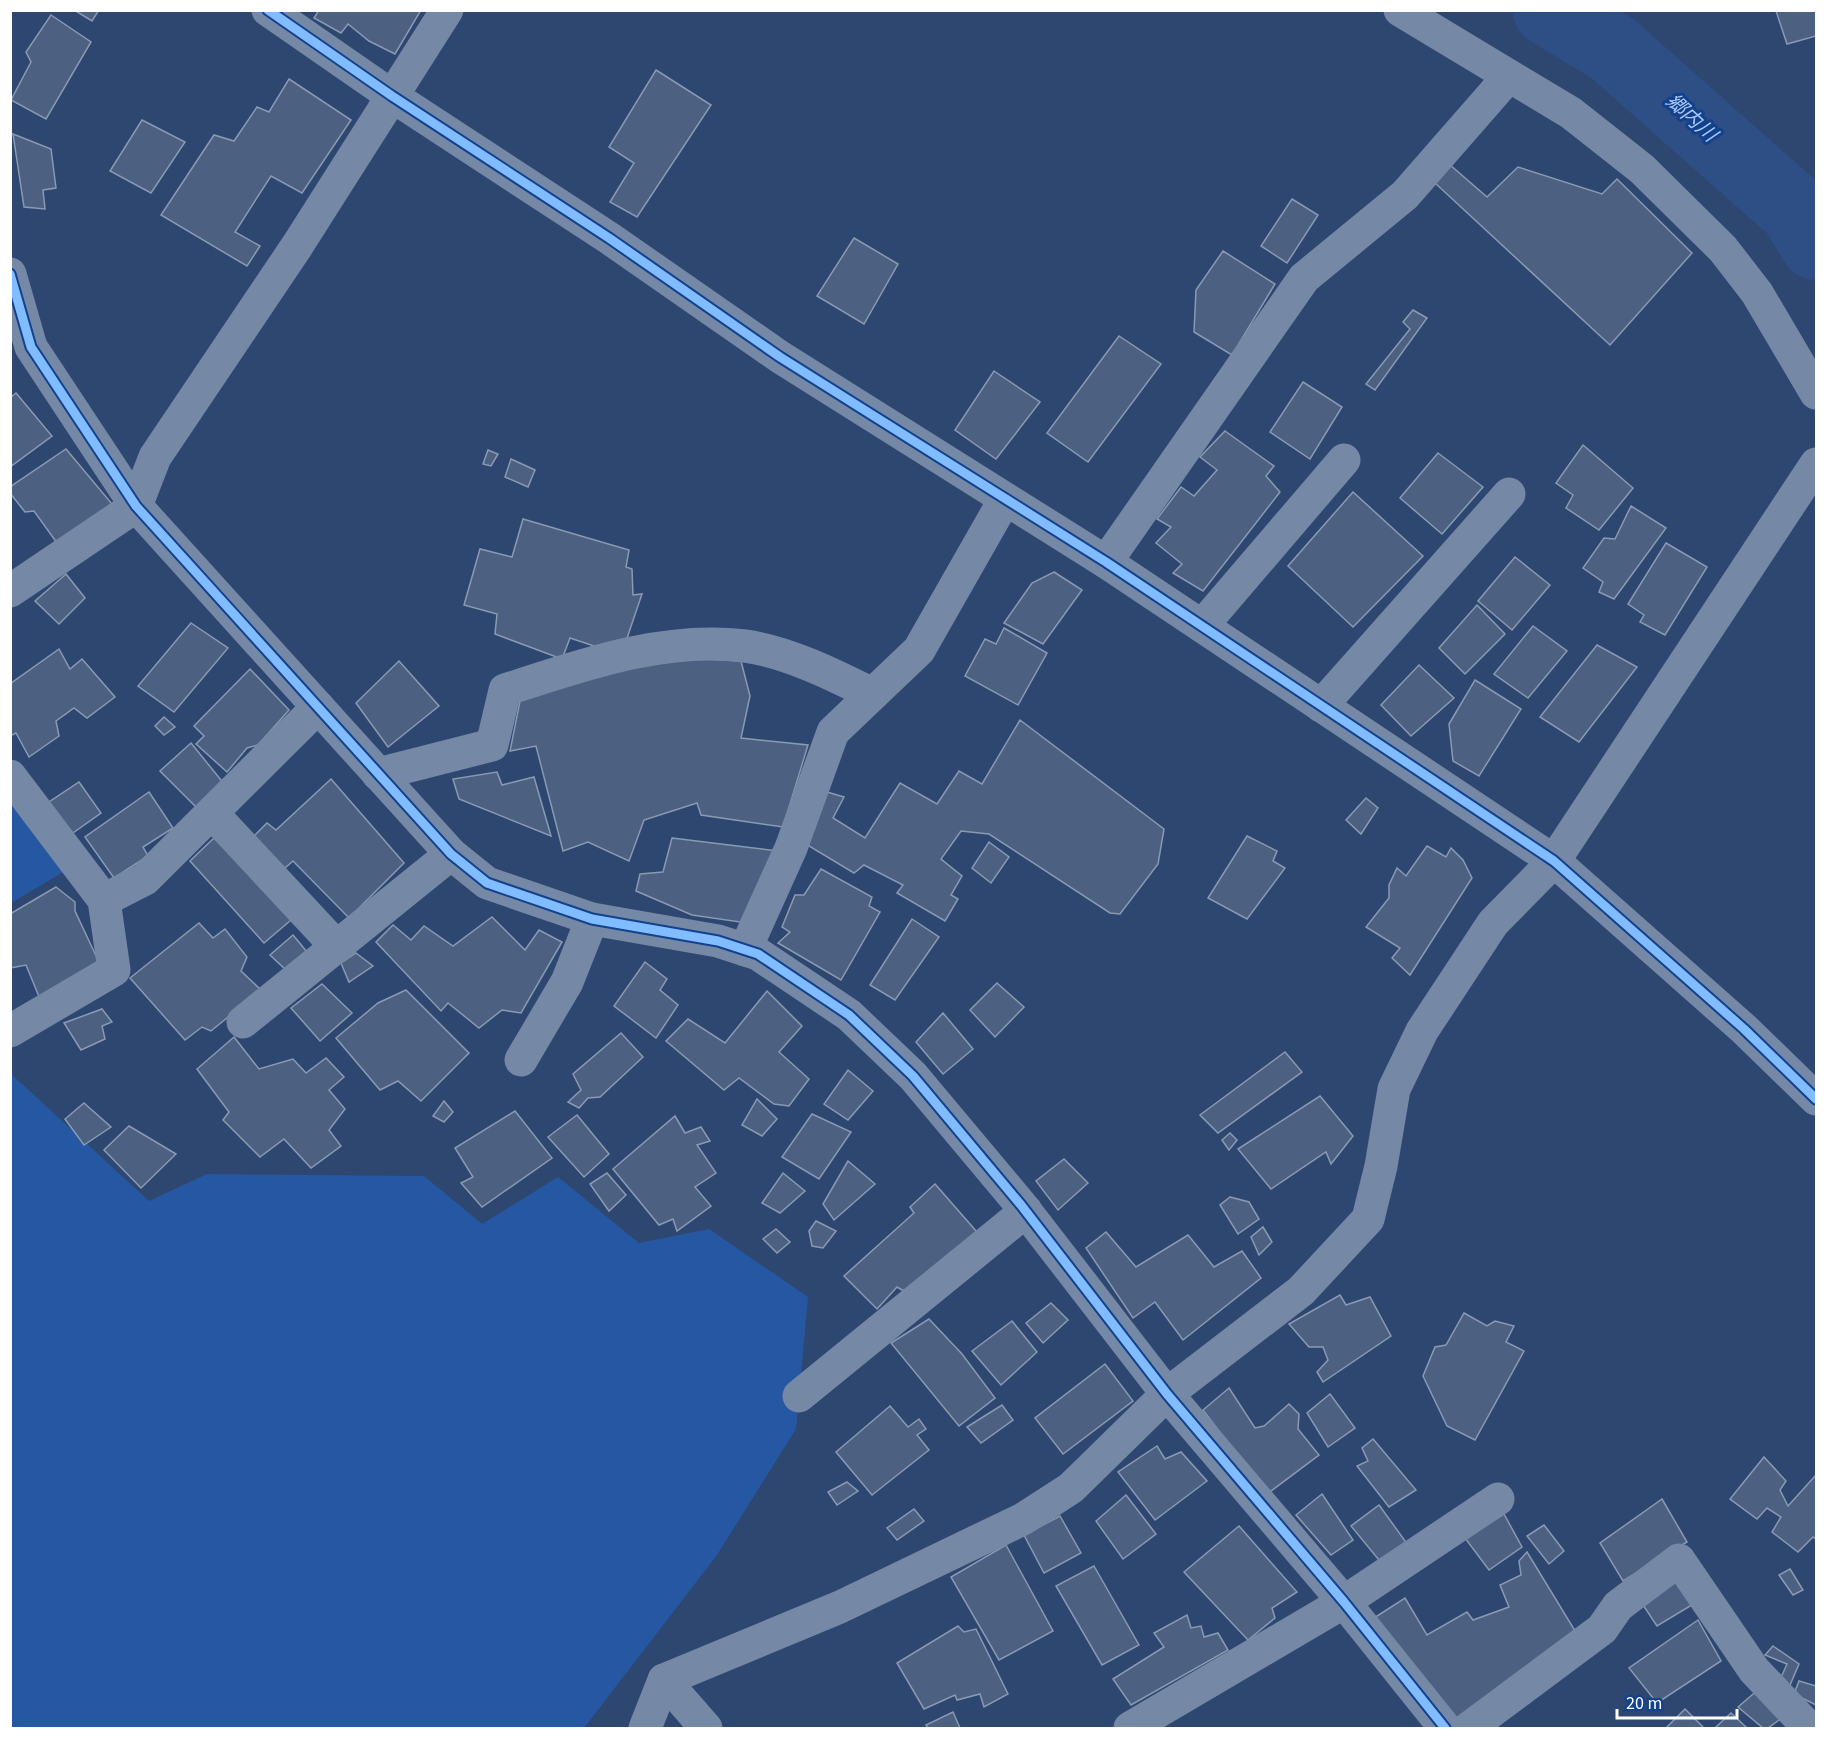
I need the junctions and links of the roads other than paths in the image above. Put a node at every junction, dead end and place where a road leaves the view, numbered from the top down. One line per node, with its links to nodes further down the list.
1 (268, 10): 5 (street)
2 (447, 10): 5 (street)
3 (1400, 10): 4 (street)
4 (1509, 76): 7 (street); 13 (street)
5 (392, 96): 11 (street); 12 (street)
6 (10, 274): 12 (street)
7 (1816, 393)
8 (1344, 460): 15 (street)
9 (1816, 464): 23 (street)
10 (1509, 494): 18 (street)
11 (1005, 499): 13 (street); 16 (street)
12 (136, 506): 14 (street); 17 (street)
13 (1106, 562): 15 (street)
14 (10, 591)
15 (1202, 626): 18 (street)
16 (872, 694): 19 (street); 27 (street)
17 (318, 706): 19 (street); 21 (street)
18 (1321, 706): 23 (street)
19 (378, 774): 22 (street)
20 (10, 776): 24 (street)
21 (212, 813): 24 (street); 26 (street)
22 (452, 854): 25 (street); 26 (street)
23 (1554, 861): 31 (street); 33 (street)
24 (104, 900): 29 (street)
25 (592, 919): 27 (street); 30 (street)
26 (337, 947): 28 (street)
27 (745, 950): 32 (street)
28 (243, 1022)
29 (10, 1031)
30 (521, 1060)
31 (1816, 1099)
32 (1026, 1211): 33 (street); 34 (street)
33 (1167, 1394): 36 (street); 37 (street)
34 (799, 1396)
35 (1498, 1499): 36 (street)
36 (1344, 1602): 40 (street); 41 (street)
37 (664, 1680): 38 (street); 39 (street)
38 (645, 1728)
39 (706, 1728)
40 (1130, 1728)
41 (1445, 1728)
42 (1469, 1728): 43 (street)
43 (1809, 1728)

